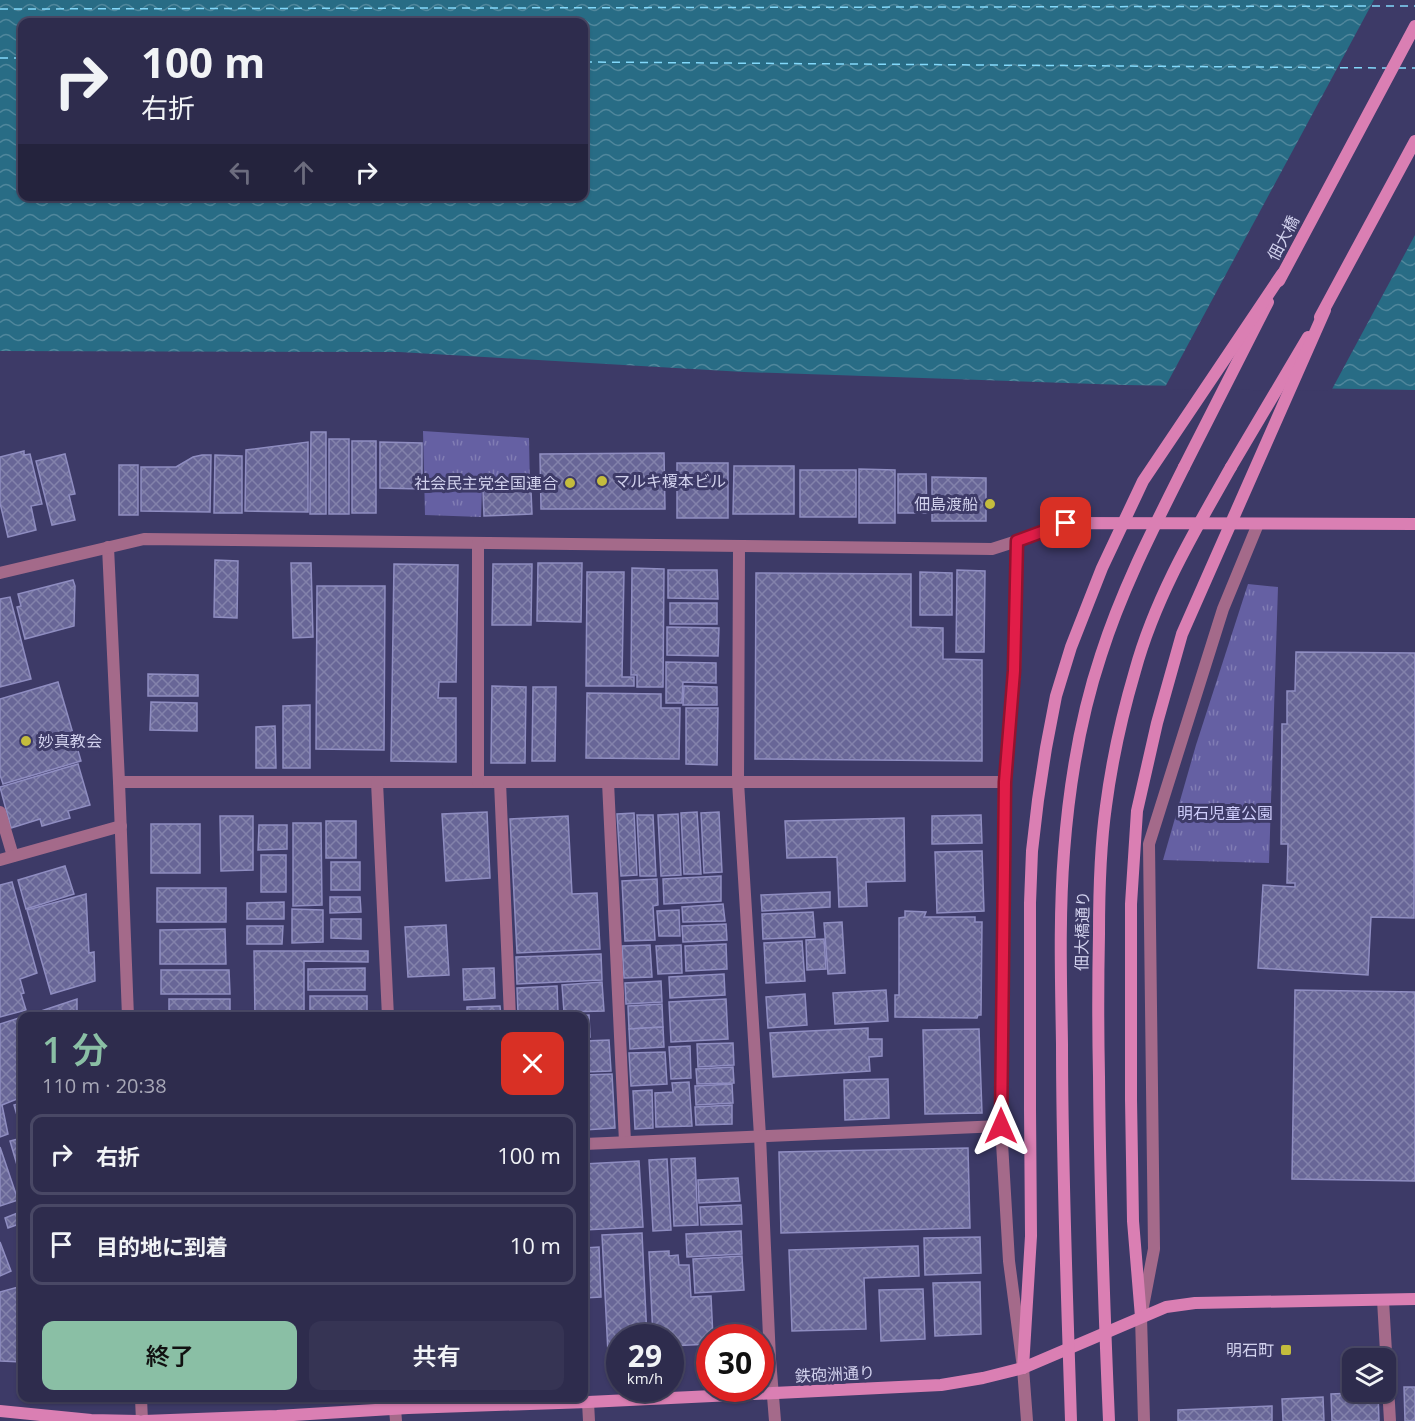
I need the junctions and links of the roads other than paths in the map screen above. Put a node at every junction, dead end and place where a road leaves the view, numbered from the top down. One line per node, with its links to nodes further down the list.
1 (1415, 26): 3 (main road, 佃大橋)
2 (1415, 141): 4 (main road)
3 (1282, 274): 5 (main road, 佃大橋, bridge); 35 (main road, bridge)
4 (1325, 310): 33 (main road, bridge); 48 (main road, 佃大橋通り, bridge)
5 (1184, 467): 47 (main road, 佃大橋通り, bridge)
6 (1258, 524): 7 (main road); 8 (main road); 33 (street)
7 (1415, 524)
8 (1017, 541): 11 (street); 19 (street)
9 (478, 543): 10 (street); 11 (street); 15 (street)
10 (108, 547): 12 (street); 13 (street)
11 (740, 547): 18 (street)
12 (0, 573)
13 (119, 782): 14 (street); 21 (street)
14 (377, 782): 15 (street); 25 (street)
15 (478, 782): 16 (street)
16 (500, 782): 17 (street); 26 (street)
17 (608, 782): 18 (street); 29 (street)
18 (738, 782): 19 (street); 28 (street)
19 (1005, 782): 27 (street)
20 (0, 812): 22 (street)
21 (121, 826): 22 (street); 24 (street)
22 (13, 856): 23 (street)
23 (0, 860)
24 (128, 1012)
25 (388, 1012)
26 (510, 1012)
27 (1001, 1126): 28 (street); 35 (street)
28 (760, 1136): 29 (street); 34 (street)
29 (625, 1142): 30 (street)
30 (588, 1144)
31 (1415, 1299): 32 (main road, 鉄砲洲通り)
32 (1383, 1300): 33 (main road, 鉄砲洲通り); 50 (street)
33 (1141, 1317): 35 (main road, 鉄砲洲通り); 49 (street)
34 (769, 1324)
35 (1023, 1368): 36 (main road, 鉄砲洲通り); 46 (street)
36 (774, 1394): 45 (street)
37 (696, 1397): 39 (main road, 鉄砲洲通り)
38 (141, 1402): 43 (street)
39 (588, 1402): 40 (main road, 鉄砲洲通り); 44 (street)
40 (401, 1409): 43 (main road, 鉄砲洲通り)
41 (0, 1411): 42 (main road, 鉄砲洲通り)
42 (91, 1420): 43 (main road, 鉄砲洲通り)
43 (141, 1421)
44 (589, 1421)
45 (776, 1421)
46 (1027, 1421)
47 (1071, 1421)
48 (1109, 1421)
49 (1144, 1421)
50 (1390, 1421)

